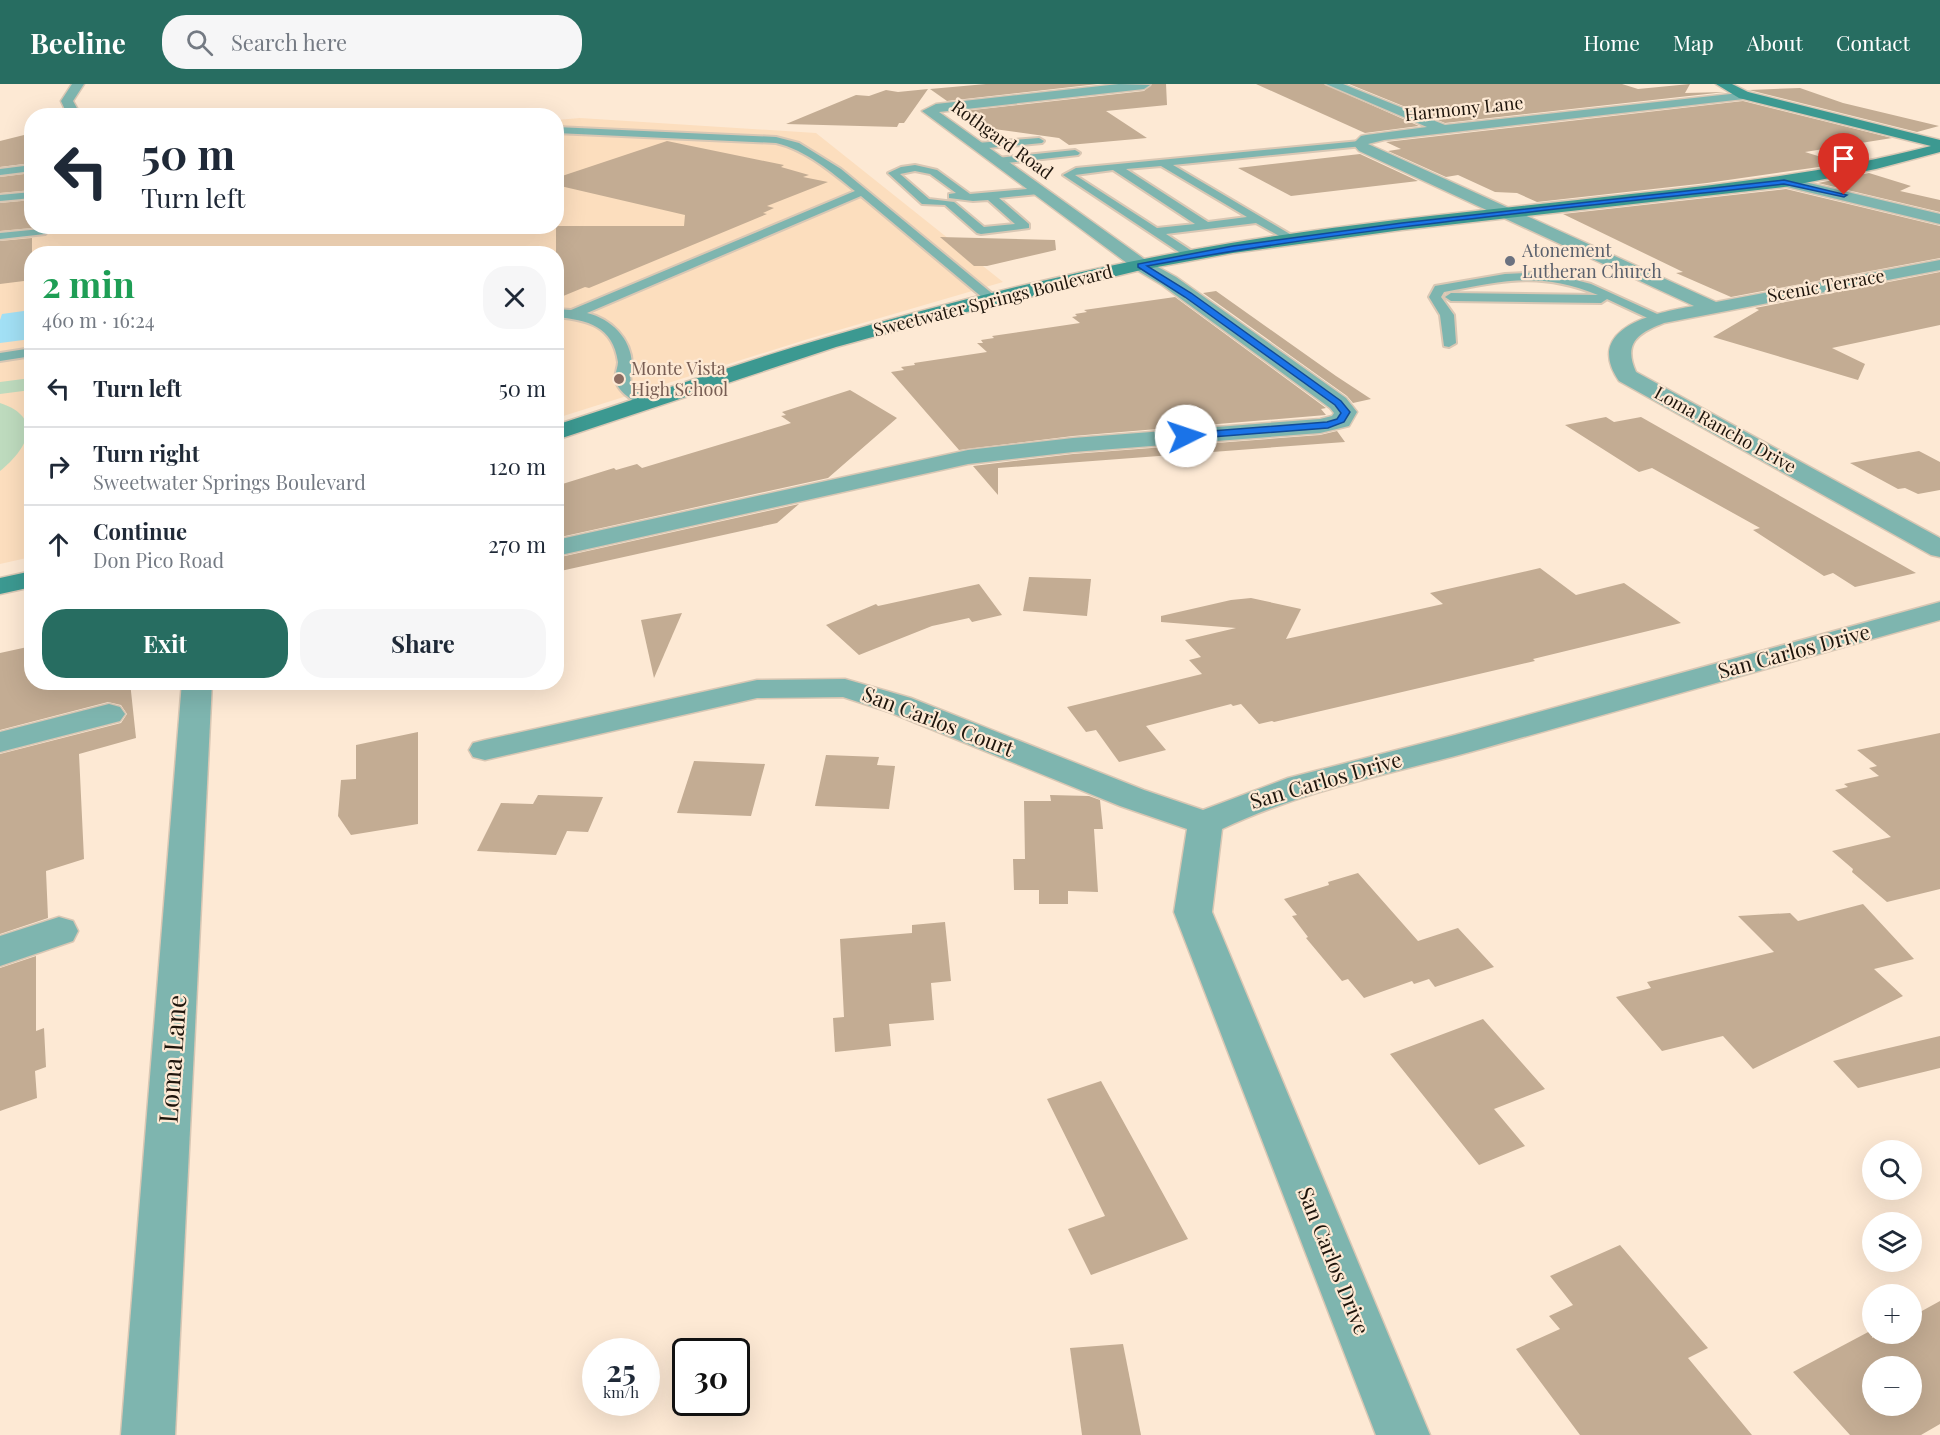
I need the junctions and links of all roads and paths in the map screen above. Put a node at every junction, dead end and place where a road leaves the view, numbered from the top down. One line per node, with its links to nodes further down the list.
1 (78, 84): 6 (street)
2 (1332, 84): 8 (street)
3 (1722, 84): 5 (main road)
4 (1144, 85): 11 (street, Rothgard Road)
5 (1744, 95): 8 (street, Harmony Lane); 12 (main road)
6 (71, 108)
7 (564, 130): 21 (lane)
8 (1444, 130): 10 (street, Harmony Lane)
9 (1039, 141): 11 (lane)
10 (1363, 142): 15 (lane); 27 (street)
11 (977, 146): 14 (street, Rothgard Road)
12 (1940, 146): 19 (main road, Sweetwater Springs Boulevard)
13 (1075, 153): 14 (lane)
14 (997, 161): 20 (street, Rothgard Road)
15 (1163, 163): 16 (lane); 28 (lane)
16 (1115, 168): 30 (lane); 31 (lane)
17 (24, 169): 18 (lane)
18 (0, 172)
19 (1784, 182): 27 (main road, Sweetwater Springs Boulevard); 29 (street)
20 (1038, 191): 23 (lane); 36 (street, Rothgard Road)
21 (862, 192): 40 (lane); 43 (lane)
22 (24, 196): 25 (lane)
23 (990, 196): 24 (lane); 26 (lane)
24 (969, 197): 26 (lane); 26 (lane)
25 (0, 198)
26 (947, 203)
27 (1504, 214): 34 (main road, Sweetwater Springs Boulevard); 41 (street)
28 (1259, 219): 30 (lane); 34 (lane)
29 (1940, 219)
30 (1206, 226): 31 (lane)
31 (1155, 232): 35 (lane)
32 (24, 234): 33 (lane)
33 (0, 236)
34 (1294, 240): 35 (main road, Sweetwater Springs Boulevard)
35 (1191, 256): 36 (main road, Sweetwater Springs Boulevard)
36 (1141, 265): 40 (main road, Sweetwater Springs Boulevard); 50 (street, Rothgard Road)
37 (1940, 265): 41 (street, Scenic Terrace)
38 (1435, 297): 39 (lane); 39 (lane); 45 (lane)
39 (1614, 299): 44 (lane)
40 (994, 300): 48 (main road, Sweetwater Springs Boulevard)
41 (1712, 307): 44 (street, Loma Rancho Drive)
42 (564, 313): 43 (lane)
43 (574, 314): 48 (lane)
44 (1659, 318): 51 (street, Loma Rancho Drive)
45 (1449, 343)
46 (24, 353): 47 (lane)
47 (0, 357)
48 (647, 404): 49 (main road, Sweetwater Springs Boulevard)
49 (564, 430)
50 (564, 546)
51 (1940, 549)
52 (24, 581): 53 (main road)
53 (0, 586)
54 (1940, 611): 59 (street, San Carlos Drive)
55 (196, 690): 62 (street, Loma Lane)
56 (109, 714): 57 (street)
57 (0, 742)
58 (485, 750): 59 (street, San Carlos Court)
59 (1205, 823): 63 (street, San Carlos Drive)
60 (59, 931): 61 (street)
61 (0, 951)
62 (148, 1435)
63 (1403, 1435)

